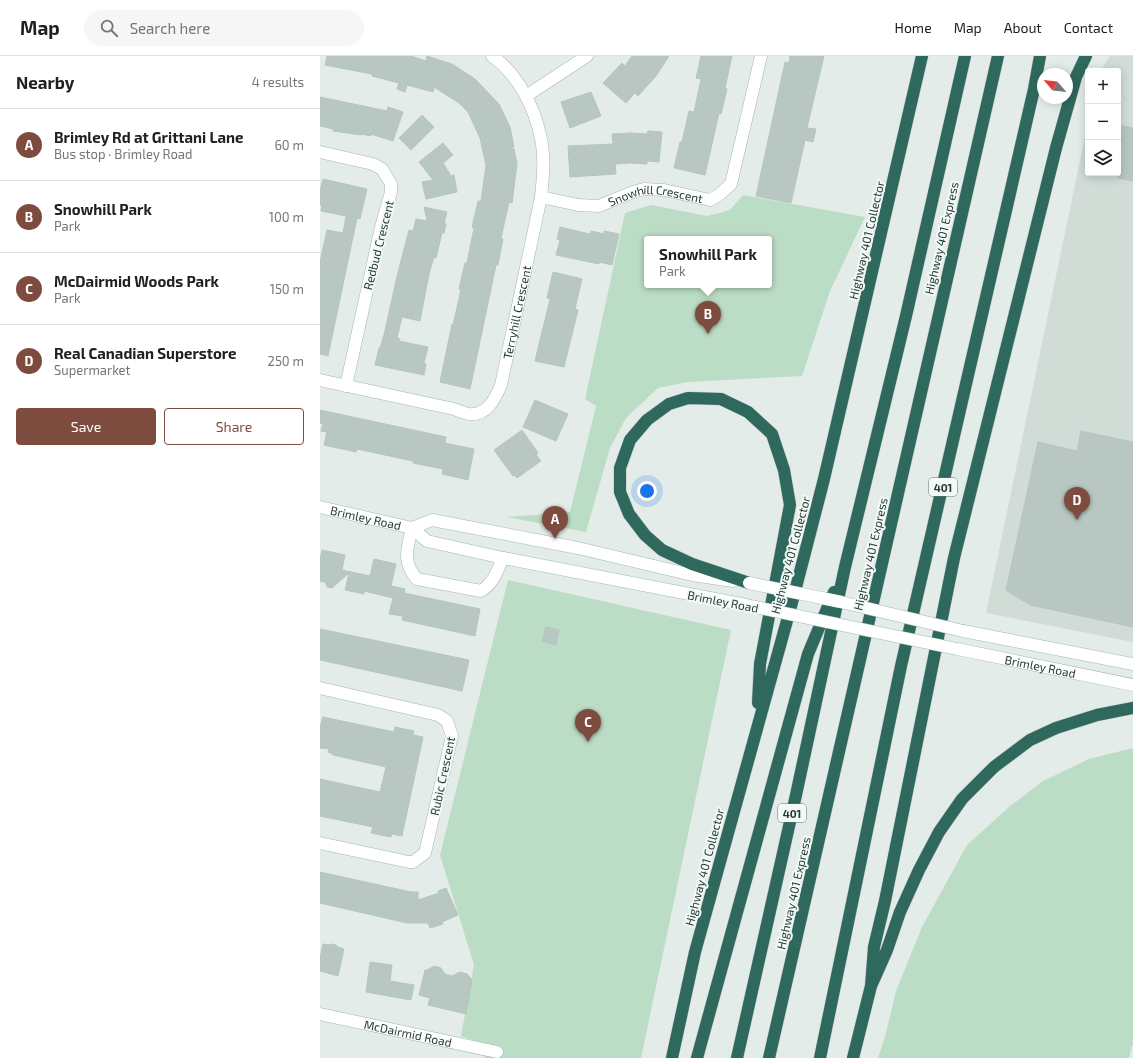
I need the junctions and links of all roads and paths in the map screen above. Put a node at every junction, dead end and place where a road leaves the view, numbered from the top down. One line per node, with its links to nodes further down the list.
1 (492, 56): 11 (street, Terryhill Crescent)
2 (587, 56): 11 (street)
3 (761, 56): 13 (street, Snowhill Crescent)
4 (965, 56): 19 (highway, Highway 401 Express / 401)
5 (998, 56): 29 (highway, Highway 401 Express / 401)
6 (1040, 56): 10 (highway, 401)
7 (1049, 56): 10 (highway)
8 (1086, 56): 27 (highway)
9 (922, 57): 25 (highway, Highway 401 Collector)
10 (1034, 89): 36 (highway, 401)
11 (526, 96): 13 (street, Terryhill Crescent)
12 (320, 152): 15 (street, Redbud Crescent)
13 (541, 197): 15 (street, Terryhill Crescent)
14 (320, 380): 15 (street, Terryhill Crescent)
15 (346, 386)
16 (320, 507): 17 (street, Brimley Road)
17 (412, 528): 18 (street, Brimley Road); 18 (street); 20 (street, Brimley Road)
18 (504, 558): 22 (street, Brimley Road, bridge)
19 (845, 567): 32 (highway); 33 (highway, Highway 401 Express / 401)
20 (749, 583): 21 (street, Brimley Road, bridge); 25 (highway)
21 (1133, 664)
22 (1133, 685)
23 (320, 688): 26 (street, Rubic Crescent)
24 (1133, 708): 27 (highway)
25 (757, 724): 31 (highway, Highway 401 Collector)
26 (320, 843)
27 (871, 986): 37 (highway)
28 (320, 1014): 30 (street, McDairmid Road)
29 (776, 1026): 34 (highway, Highway 401 Express / 401); 35 (highway)
30 (497, 1052)
31 (672, 1058)
32 (697, 1058)
33 (737, 1058)
34 (769, 1058)
35 (774, 1058)
36 (820, 1058)
37 (853, 1058)

